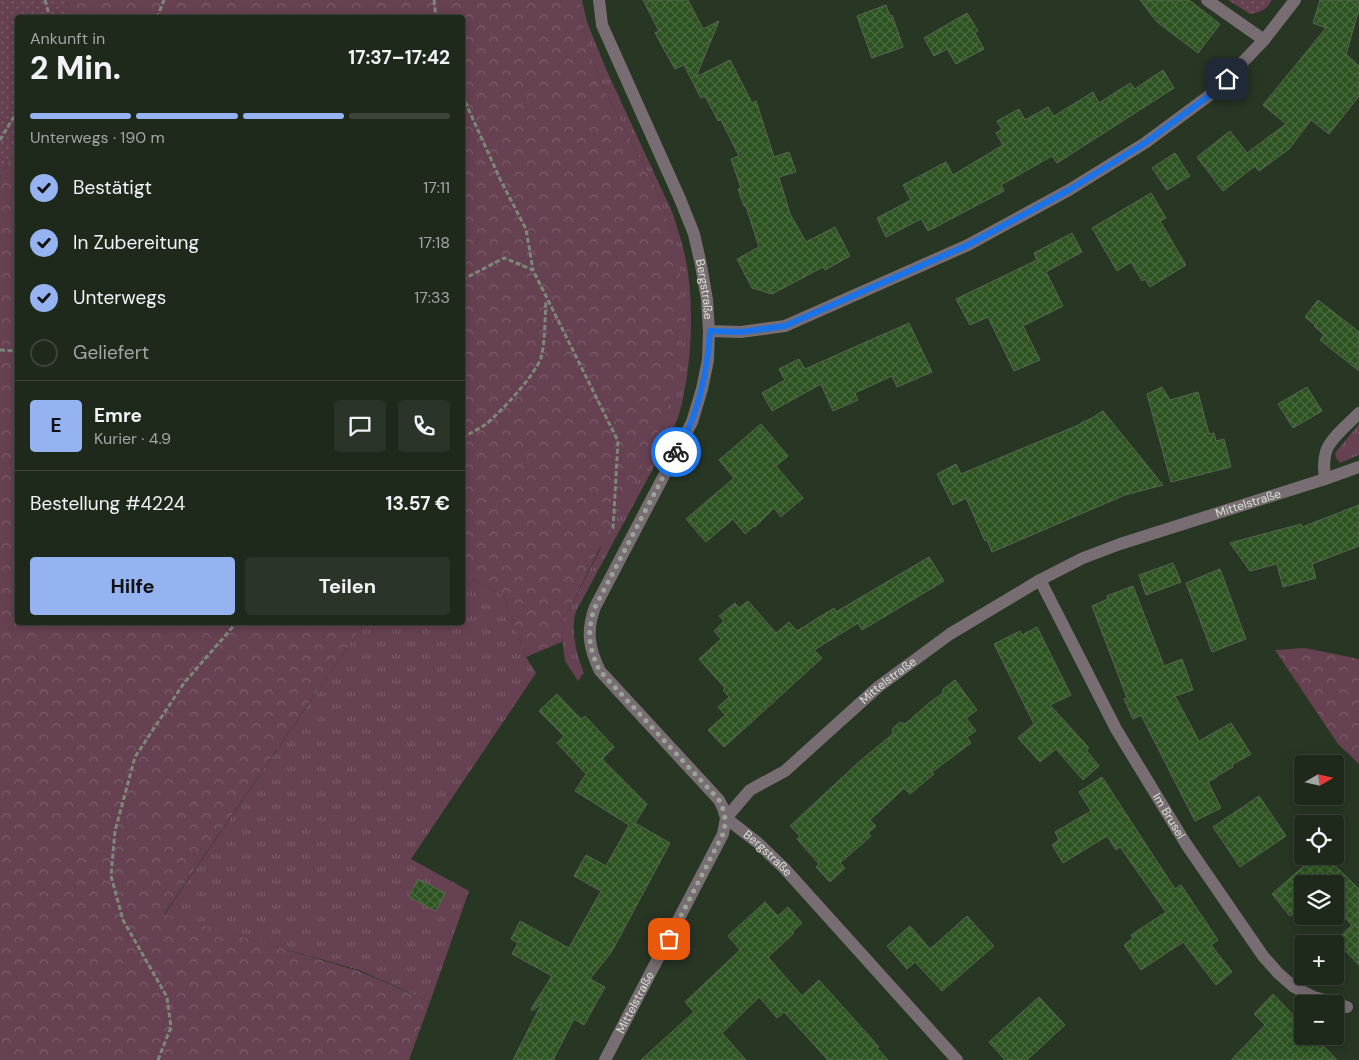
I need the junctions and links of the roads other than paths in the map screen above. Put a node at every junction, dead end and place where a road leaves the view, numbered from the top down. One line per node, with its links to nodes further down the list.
1 (599, 0): 5 (street, Bergstraße)
2 (1207, 0): 4 (street)
3 (1295, 0): 4 (street)
4 (1264, 40): 5 (street)
5 (710, 331): 10 (street, Bergstraße)
6 (1359, 413): 8 (street)
7 (1359, 466): 8 (street, Mittelstraße)
8 (1325, 479): 9 (street, Mittelstraße)
9 (1040, 580): 10 (street, Mittelstraße); 11 (street, Im Brusel)
10 (726, 818): 12 (street, Mittelstraße); 13 (street, Bergstraße)
11 (1347, 1007)
12 (605, 1060)
13 (957, 1060)

